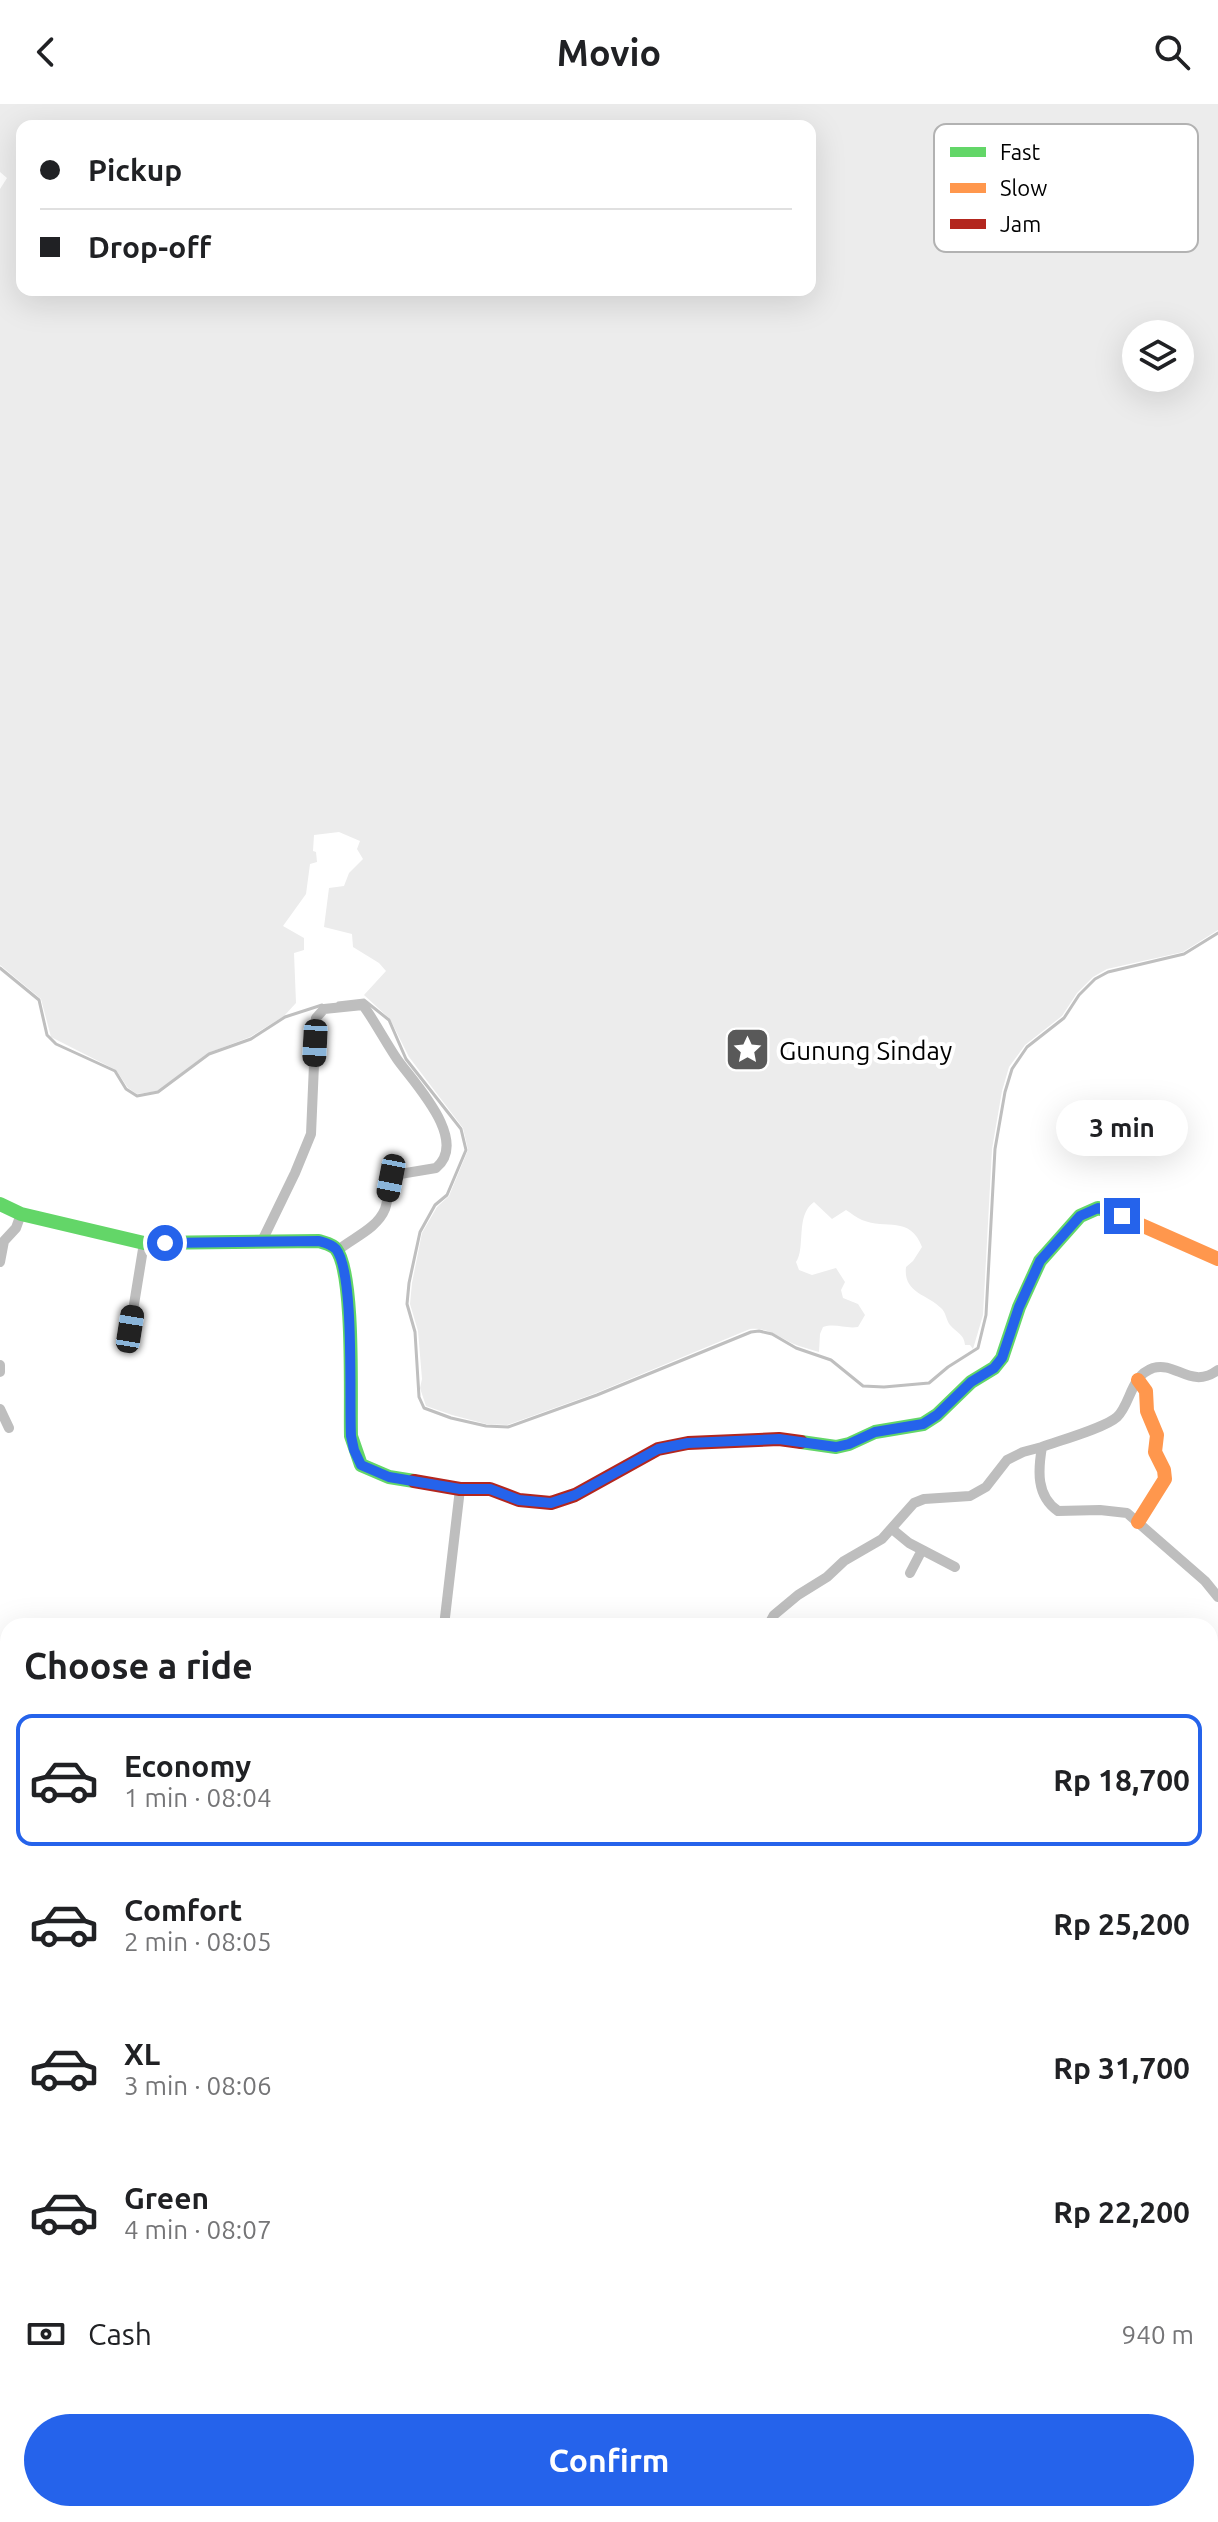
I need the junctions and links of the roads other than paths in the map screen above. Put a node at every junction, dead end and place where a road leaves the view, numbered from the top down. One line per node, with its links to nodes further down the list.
1 (0, 1204): 2 (street)
2 (21, 1214): 4 (street); 7 (street)
3 (262, 1241): 4 (street); 5 (street); 5 (street)
4 (144, 1243): 8 (street)
5 (337, 1251): 16 (street)
6 (1218, 1259): 16 (street)
7 (0, 1262)
8 (123, 1347)
9 (0, 1365): 11 (street)
10 (1218, 1370): 12 (street)
11 (0, 1372)
12 (1138, 1380): 15 (street); 17 (street)
13 (0, 1409): 14 (street)
14 (9, 1428)
15 (1042, 1447): 17 (street); 18 (street)
16 (460, 1489): 23 (street)
17 (1138, 1522): 22 (street)
18 (892, 1529): 19 (street); 24 (street)
19 (922, 1550): 20 (street); 21 (street)
20 (955, 1567)
21 (910, 1573)
22 (1218, 1597)
23 (445, 1618)
24 (772, 1618)

